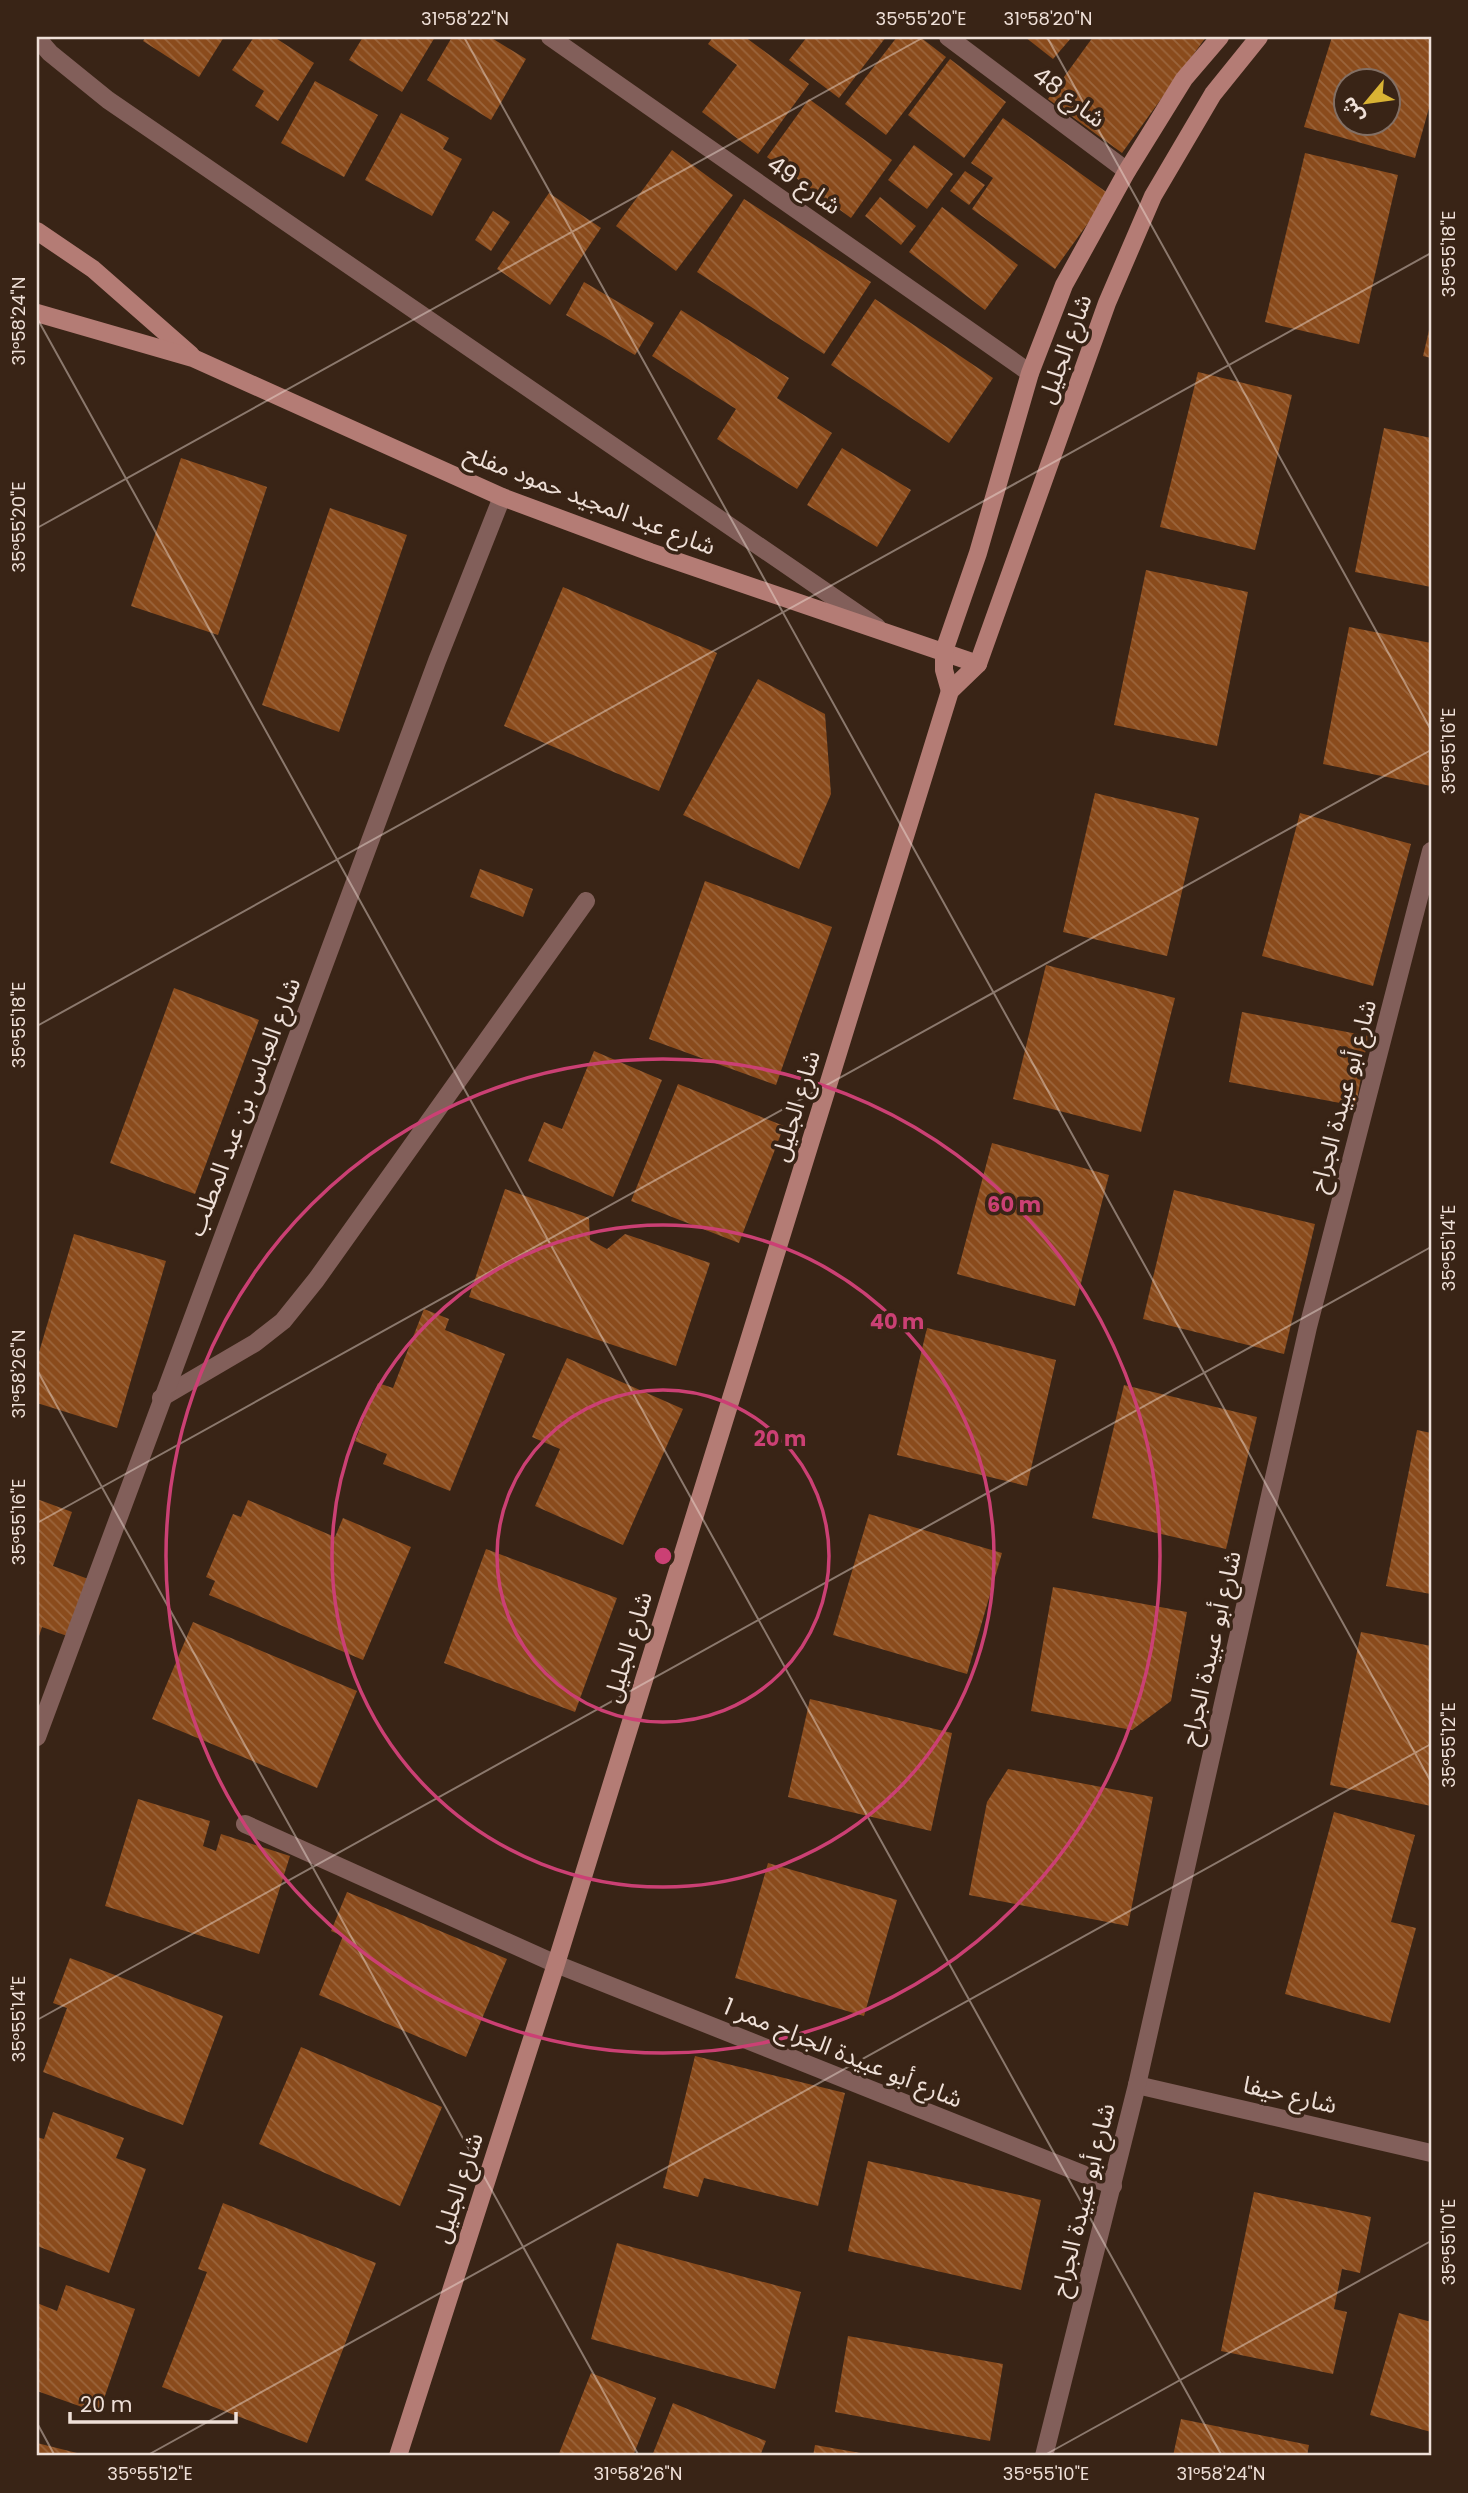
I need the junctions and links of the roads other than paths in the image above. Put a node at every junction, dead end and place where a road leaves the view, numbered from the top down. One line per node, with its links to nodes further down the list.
1 (550, 37): 10 (street, شارع 49)
2 (948, 37): 6 (street, شارع 48)
3 (1220, 37): 6 (street, شارع الجليل)
4 (1259, 37): 14 (street, شارع الجليل)
5 (37, 38): 12 (street)
6 (1127, 171): 10 (street, شارع الجليل)
7 (37, 231): 9 (street, شارع عبد المجيد حمود مفلح)
8 (37, 313): 9 (street, شارع عبد المجيد حمود مفلح)
9 (193, 358): 11 (street, شارع عبد المجيد حمود مفلح)
10 (1030, 373): 13 (street, شارع الجليل)
11 (502, 497): 12 (street, شارع عبد المجيد حمود مفلح); 18 (street, شارع العباس بن عبد المطلب)
12 (885, 633): 13 (street, شارع عبد المجيد حمود مفلح)
13 (944, 651): 14 (street, شارع عبد المجيد حمود مفلح); 15 (street, شارع الجليل)
14 (978, 664): 15 (street, شارع الجليل)
15 (950, 691): 21 (street, شارع الجليل)
16 (1431, 852): 22 (street, شارع أبو عبيدة الجراح)
17 (586, 901): 18 (street)
18 (161, 1398): 19 (street, شارع العباس بن عبد المطلب)
19 (37, 1737)
20 (245, 1824): 21 (street, شارع أبو عبيدة الجراح ممر 1)
21 (556, 1964): 24 (street, شارع أبو عبيدة الجراح ممر 1); 25 (street, شارع الجليل)
22 (1137, 2085): 23 (street, شارع حيفا); 24 (street, شارع أبو عبيدة الجراح)
23 (1431, 2153)
24 (1112, 2186): 26 (street, شارع أبو عبيدة الجراح)
25 (398, 2456)
26 (1044, 2456)

